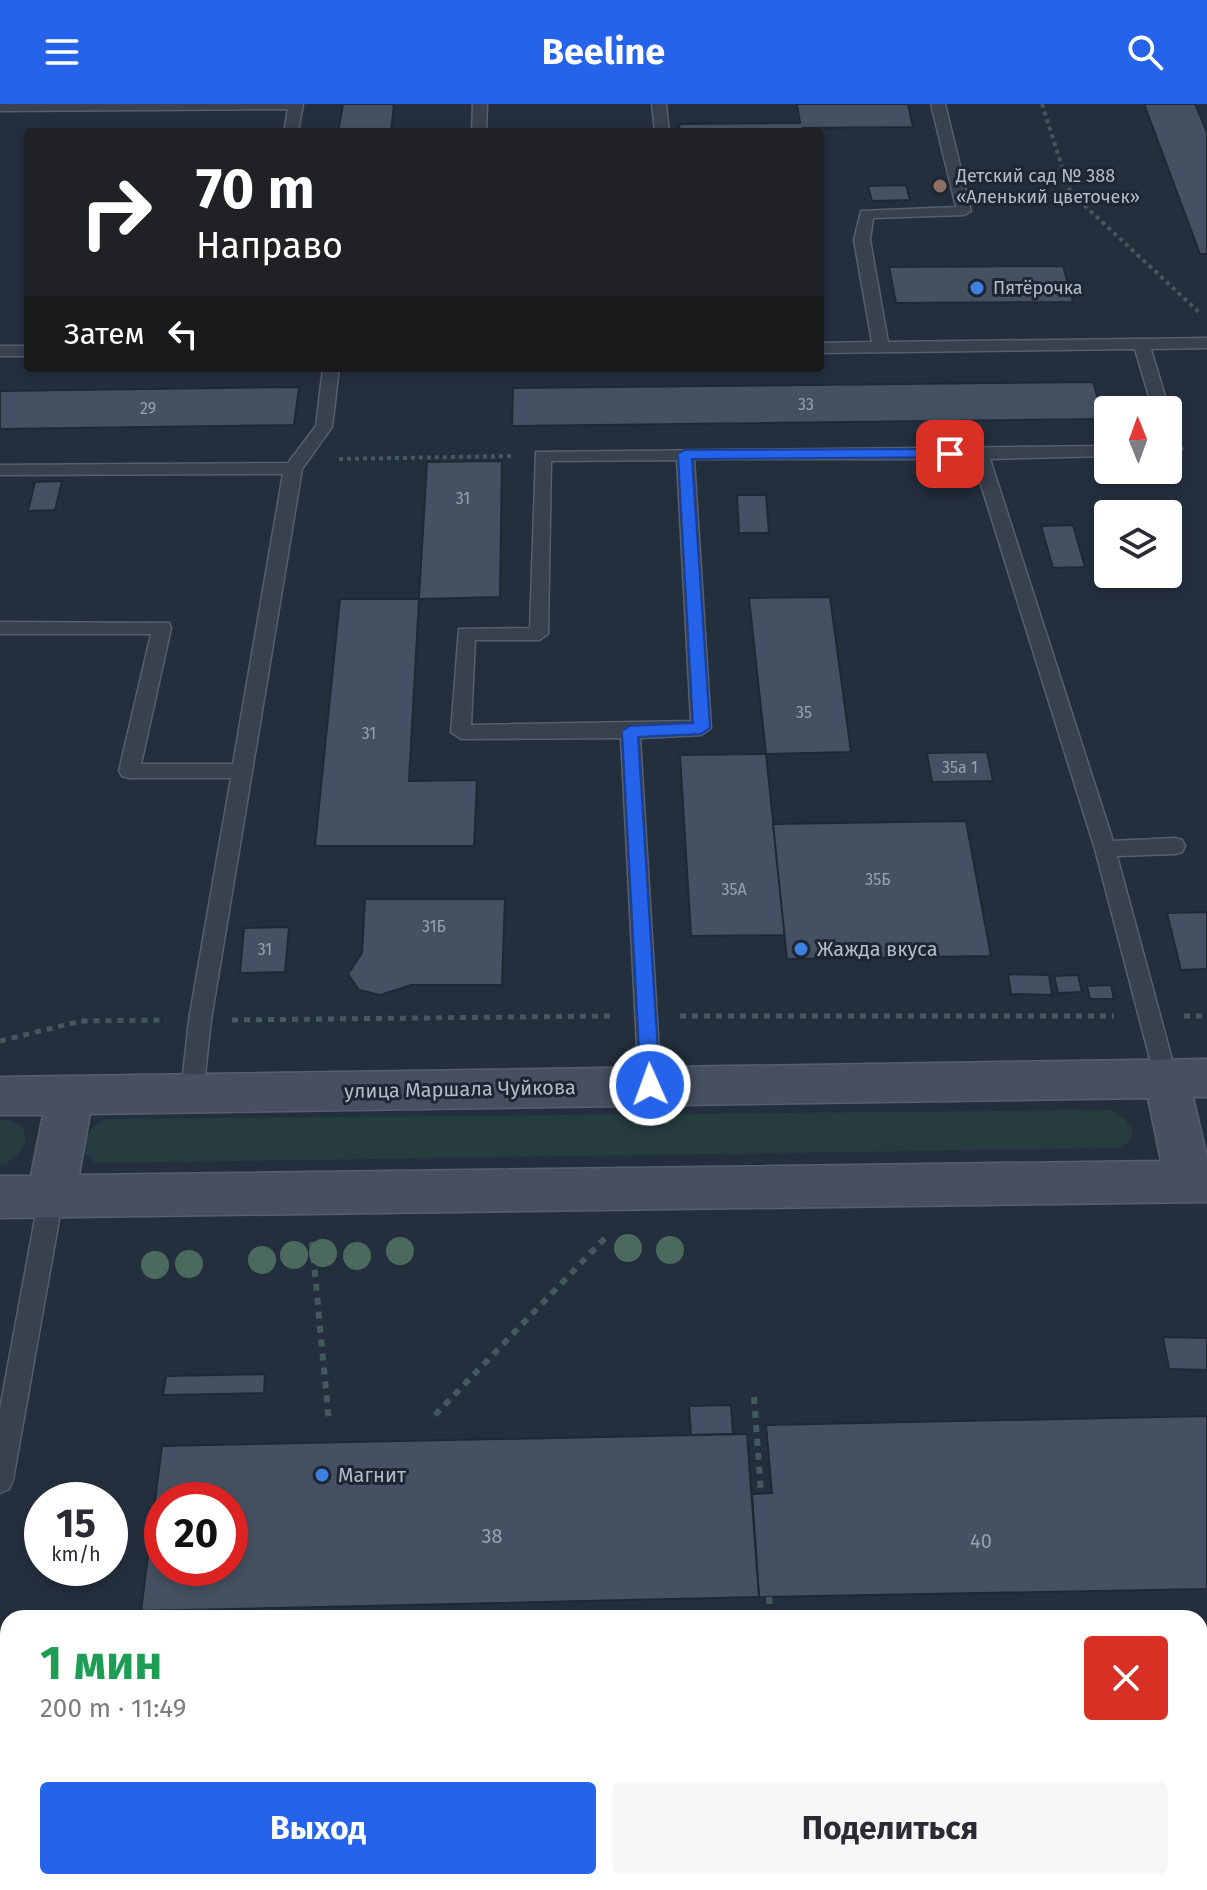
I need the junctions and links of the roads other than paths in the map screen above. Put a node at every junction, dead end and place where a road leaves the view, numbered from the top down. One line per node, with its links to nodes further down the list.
1 (480, 104): 6 (lane)
2 (659, 104): 7 (lane)
3 (938, 104): 11 (lane)
4 (0, 107): 5 (lane)
5 (292, 128)
6 (479, 128)
7 (662, 128)
8 (1207, 343): 9 (lane)
9 (1142, 344): 11 (lane); 15 (lane)
10 (824, 348): 11 (lane)
11 (881, 348)
12 (0, 351): 13 (lane)
13 (24, 351)
14 (331, 372): 19 (lane)
15 (1157, 396)
16 (1094, 451): 18 (lane)
17 (685, 454): 18 (lane); 22 (lane); 22 (lane)
18 (980, 454): 25 (lane)
19 (296, 464): 20 (lane); 23 (lane)
20 (0, 470)
21 (0, 628): 23 (lane)
22 (630, 731): 27 (lane)
23 (242, 771): 28 (lane)
24 (1175, 846): 25 (lane)
25 (1105, 849): 26 (lane)
26 (1186, 1078): 27 (main road, улица Маршала Чуйкова); 31 (main road)
27 (650, 1085): 28 (main road, улица Маршала Чуйкова)
28 (192, 1093): 29 (main road, улица Маршала Чуйкова)
29 (70, 1095): 30 (main road, улица Маршала Чуйкова); 33 (main road)
30 (0, 1096)
31 (1198, 1181): 33 (main road)
32 (0, 1197): 33 (main road)
33 (51, 1197): 34 (lane)
34 (0, 1480)

